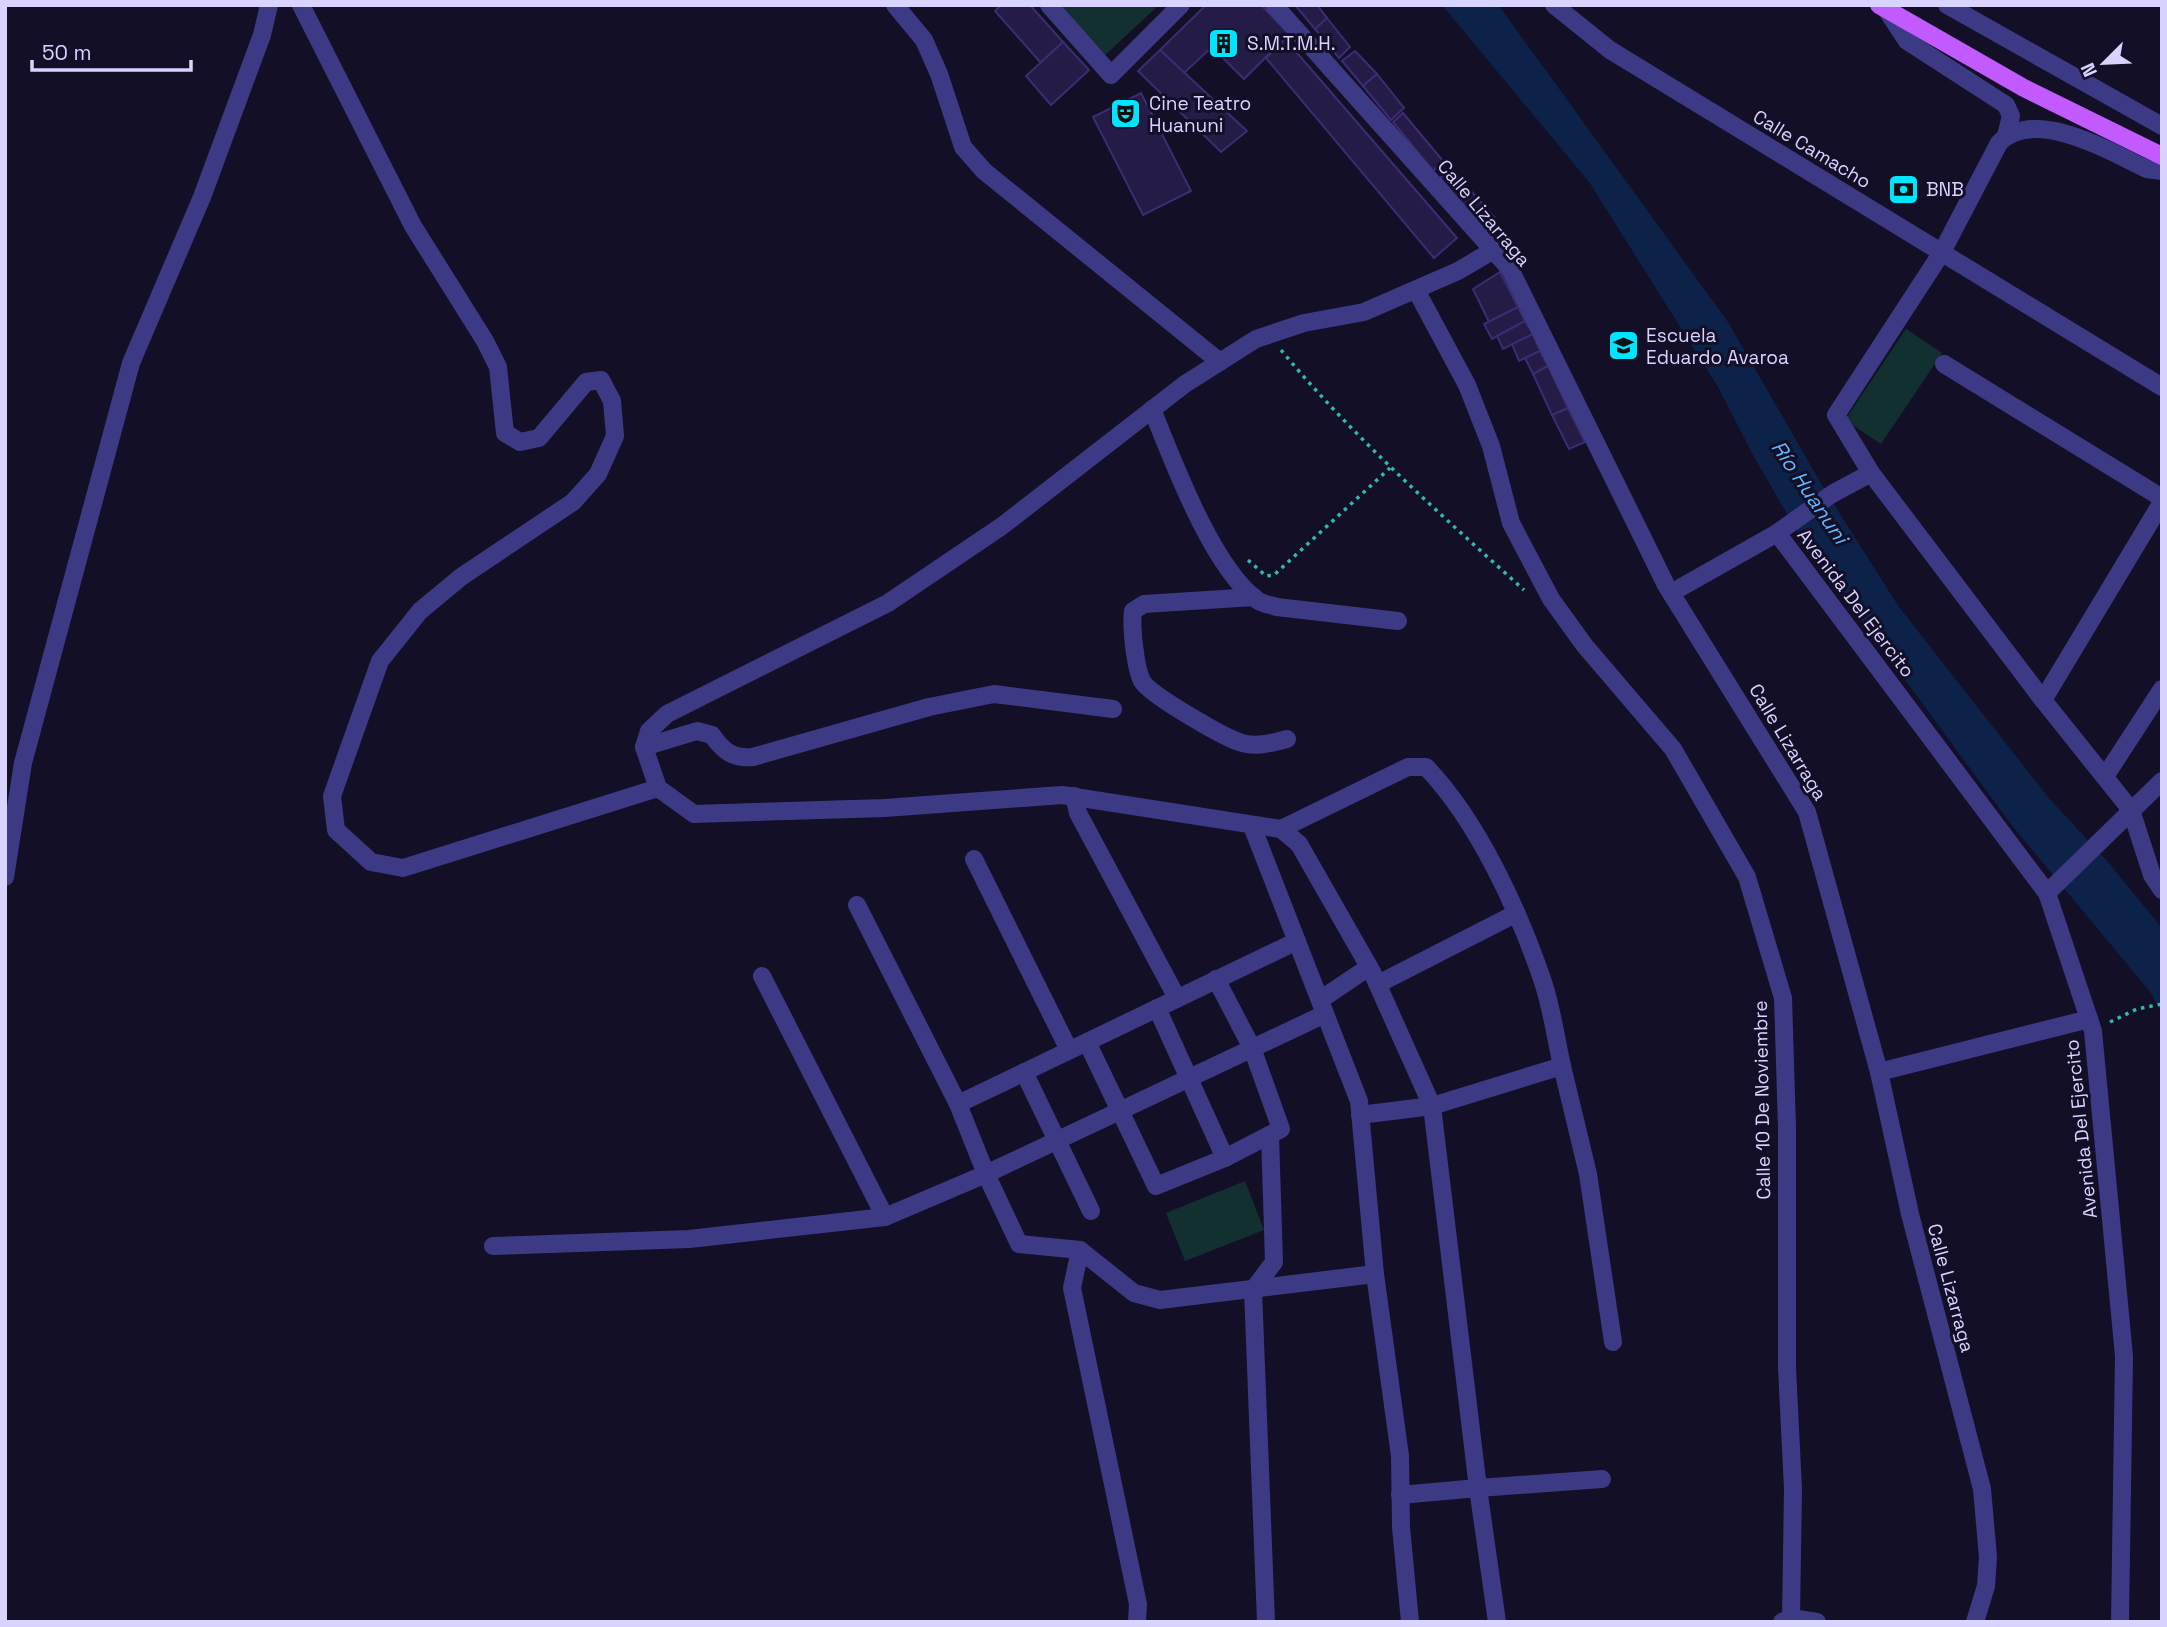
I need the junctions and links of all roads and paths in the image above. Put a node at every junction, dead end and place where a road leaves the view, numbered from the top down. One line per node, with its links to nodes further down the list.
1 (269, 5): 44 (street)
2 (301, 5): 38 (street)
3 (895, 5): 18 (street)
4 (1049, 5): 5 (street)
5 (1181, 5)
6 (1273, 5): 14 (street, Calle Lizarraga)
7 (1553, 5): 15 (street, Calle Camacho)
8 (1947, 5): 10 (street)
9 (1882, 7): 11 (street); 12 (main road)
10 (2162, 126)
11 (2006, 136): 13 (street); 15 (street)
12 (2162, 156)
13 (2162, 171)
14 (1492, 251): 16 (street); 27 (street, Calle Lizarraga)
15 (1942, 252): 20 (street, Calle Camacho); 23 (street)
16 (1416, 290): 17 (street); 84 (street, Calle 10 De Noviembre)
17 (1268, 335): 18 (street); 22 (path)
18 (1220, 362): 21 (street)
19 (1944, 364): 24 (street)
20 (2162, 387)
21 (1153, 409): 28 (street); 35 (street)
22 (1390, 468): 26 (path); 29 (path)
23 (1871, 473): 25 (street); 32 (street)
24 (2162, 500): 32 (street)
25 (1783, 529): 27 (street); 45 (street, Avenida Del Ejercito)
26 (1247, 559)
27 (1671, 593): 64 (street, Calle Lizarraga)
28 (1254, 597): 30 (street); 34 (street)
29 (1534, 599)
30 (1398, 621)
31 (2162, 689): 36 (street)
32 (2043, 700): 36 (street)
33 (1113, 709): 35 (street)
34 (1287, 739)
35 (644, 747): 38 (street)
36 (2106, 775): 40 (street)
37 (2162, 781): 40 (street)
38 (658, 788): 39 (street)
39 (1074, 796): 41 (street); 54 (street)
40 (2131, 810): 45 (street); 46 (street)
41 (1252, 826): 42 (street); 49 (street)
42 (1281, 830): 48 (street); 50 (street)
43 (974, 859): 61 (street)
44 (5, 877)
45 (2052, 888): 58 (street, Avenida Del Ejercito)
46 (2162, 890)
47 (857, 905): 66 (street)
48 (1515, 914): 53 (street); 62 (street)
49 (1297, 941): 52 (street); 56 (street)
50 (1369, 967): 53 (street); 56 (street)
51 (762, 976): 75 (street)
52 (1216, 979): 54 (street); 60 (street)
53 (1378, 984): 67 (street)
54 (1177, 998): 57 (street)
55 (2162, 1004): 58 (path)
56 (1323, 1007): 60 (street); 69 (street)
57 (1157, 1008): 59 (street); 65 (street)
58 (2091, 1025): 64 (street); 91 (street, Avenida Del Ejercito)
59 (1087, 1042): 61 (street); 68 (street)
60 (1252, 1048): 65 (street); 70 (street)
61 (1069, 1050): 63 (street)
62 (1562, 1066): 67 (street); 80 (street)
63 (1024, 1072): 66 (street); 71 (street)
64 (1879, 1072): 90 (street, Calle Lizarraga)
65 (1188, 1079): 68 (street); 72 (street)
66 (958, 1104): 73 (street)
67 (1432, 1106): 69 (street); 82 (street)
68 (1120, 1111): 71 (street); 72 (street)
69 (1360, 1115): 78 (street)
70 (1270, 1135): 72 (street); 79 (street)
71 (1057, 1140): 73 (street); 74 (street)
72 (1225, 1158)
73 (986, 1174): 75 (street); 77 (street)
74 (1091, 1211)
75 (885, 1217): 76 (street)
76 (493, 1246)
77 (1080, 1250): 79 (street); 85 (street)
78 (1375, 1274): 79 (street); 83 (street)
79 (1253, 1290): 86 (street)
80 (1613, 1342)
81 (1602, 1479): 82 (street)
82 (1478, 1488): 83 (street); 88 (street)
83 (1400, 1495): 87 (street)
84 (1786, 1620): 89 (street)
85 (1137, 1622)
86 (1266, 1622)
87 (1410, 1622)
88 (1497, 1622)
89 (1818, 1622)
90 (1975, 1622)
91 (2120, 1622)

